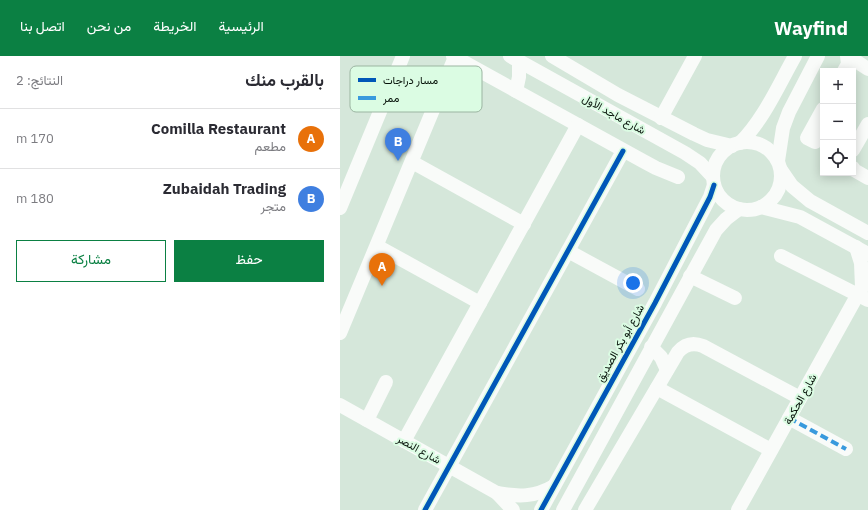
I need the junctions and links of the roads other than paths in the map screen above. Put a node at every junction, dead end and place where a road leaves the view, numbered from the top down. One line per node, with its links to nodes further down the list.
1 (403, 56): 8 (street)
2 (552, 56): 16 (street, شارع ماجد الأول)
3 (695, 56): 16 (street)
4 (795, 56): 20 (street)
5 (818, 56): 24 (street)
6 (454, 57): 9 (street)
7 (515, 59): 11 (street, شارع ماجد الأول); 12 (street)
8 (399, 66)
9 (471, 66)
10 (482, 72): 12 (street)
11 (538, 72): 12 (street); 28 (street, شارع ماجد الأول)
12 (516, 90): 18 (street)
13 (380, 112): 30 (street)
14 (432, 112): 23 (street)
15 (820, 114): 19 (street)
16 (661, 118): 20 (street, شارع ماجد الأول)
17 (868, 124): 21 (street)
18 (578, 125): 22 (street); 32 (street)
19 (820, 134)
20 (736, 144): 24 (street); 28 (street)
21 (856, 145)
22 (623, 151): 26 (street); 36 (street)
23 (412, 162): 32 (street); 34 (street)
24 (779, 166): 29 (street); 33 (street)
25 (856, 171): 27 (street)
26 (678, 177)
27 (868, 178)
28 (713, 181): 31 (street); 60 (street, شارع أبو بكر الصديق)
29 (761, 207): 31 (street); 35 (street)
30 (340, 208)
31 (739, 209): 39 (street)
32 (524, 224): 43 (street)
33 (868, 233)
34 (377, 246): 43 (street); 44 (street)
35 (856, 247): 37 (street); 41 (street)
36 (568, 251): 40 (street); 58 (street)
37 (868, 254)
38 (781, 256): 41 (street)
39 (690, 276): 42 (street); 46 (street)
40 (638, 289)
41 (864, 291): 50 (street, شارع الحكمة)
42 (735, 298)
43 (480, 303): 54 (street)
44 (344, 315): 45 (street)
45 (340, 333)
46 (651, 348): 47 (street); 59 (street)
47 (667, 370): 49 (street); 50 (street)
48 (386, 382): 53 (street)
49 (657, 388): 56 (street); 57 (street)
50 (800, 398): 52 (street, شارع الحكمة)
51 (340, 405): 53 (street, شارع النصر)
52 (789, 418): 55 (street); 56 (street, شارع الحكمة)
53 (366, 420): 54 (street, شارع النصر)
54 (404, 441): 58 (street, شارع النصر)
55 (846, 449)
56 (771, 450): 67 (street, شارع الحكمة)
57 (613, 463): 59 (street); 66 (street)
58 (450, 467): 61 (street, شارع النصر); 62 (street)
59 (587, 467): 65 (street)
60 (554, 486): 61 (street, شارع النصر); 64 (street, شارع أبو بكر الصديق)
61 (497, 493): 63 (street, شارع النصر)
62 (425, 510)
63 (513, 510)
64 (541, 510)
65 (563, 510)
66 (585, 510)
67 (738, 510)

